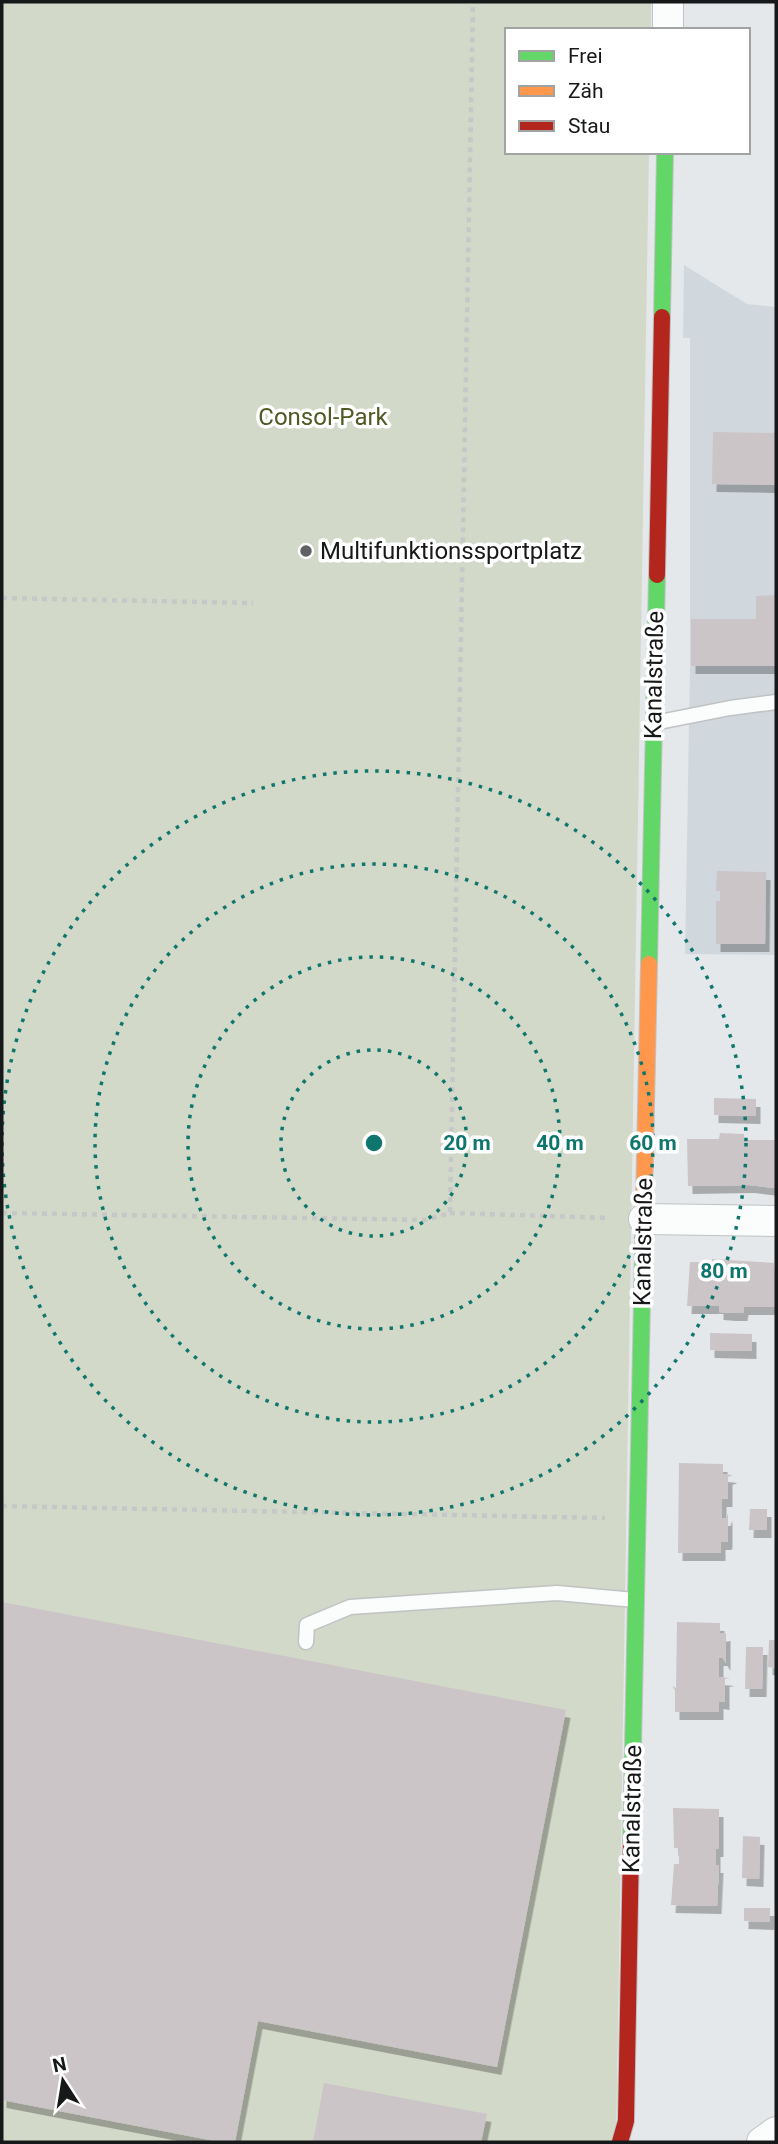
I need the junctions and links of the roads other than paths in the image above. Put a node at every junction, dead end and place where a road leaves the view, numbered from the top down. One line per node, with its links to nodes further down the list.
1 (668, 2): 2 (street)
2 (667, 28)
3 (665, 154): 5 (street, Kanalstraße)
4 (776, 702): 5 (lane)
5 (653, 723): 6 (street, Kanalstraße)
6 (644, 1219): 7 (street); 8 (street, Kanalstraße)
7 (776, 1221)
8 (636, 1600): 9 (lane); 11 (street, Kanalstraße)
9 (306, 1642)
10 (776, 2132): 12 (street); 13 (street)
11 (626, 2135)
12 (762, 2142)
13 (769, 2142)

